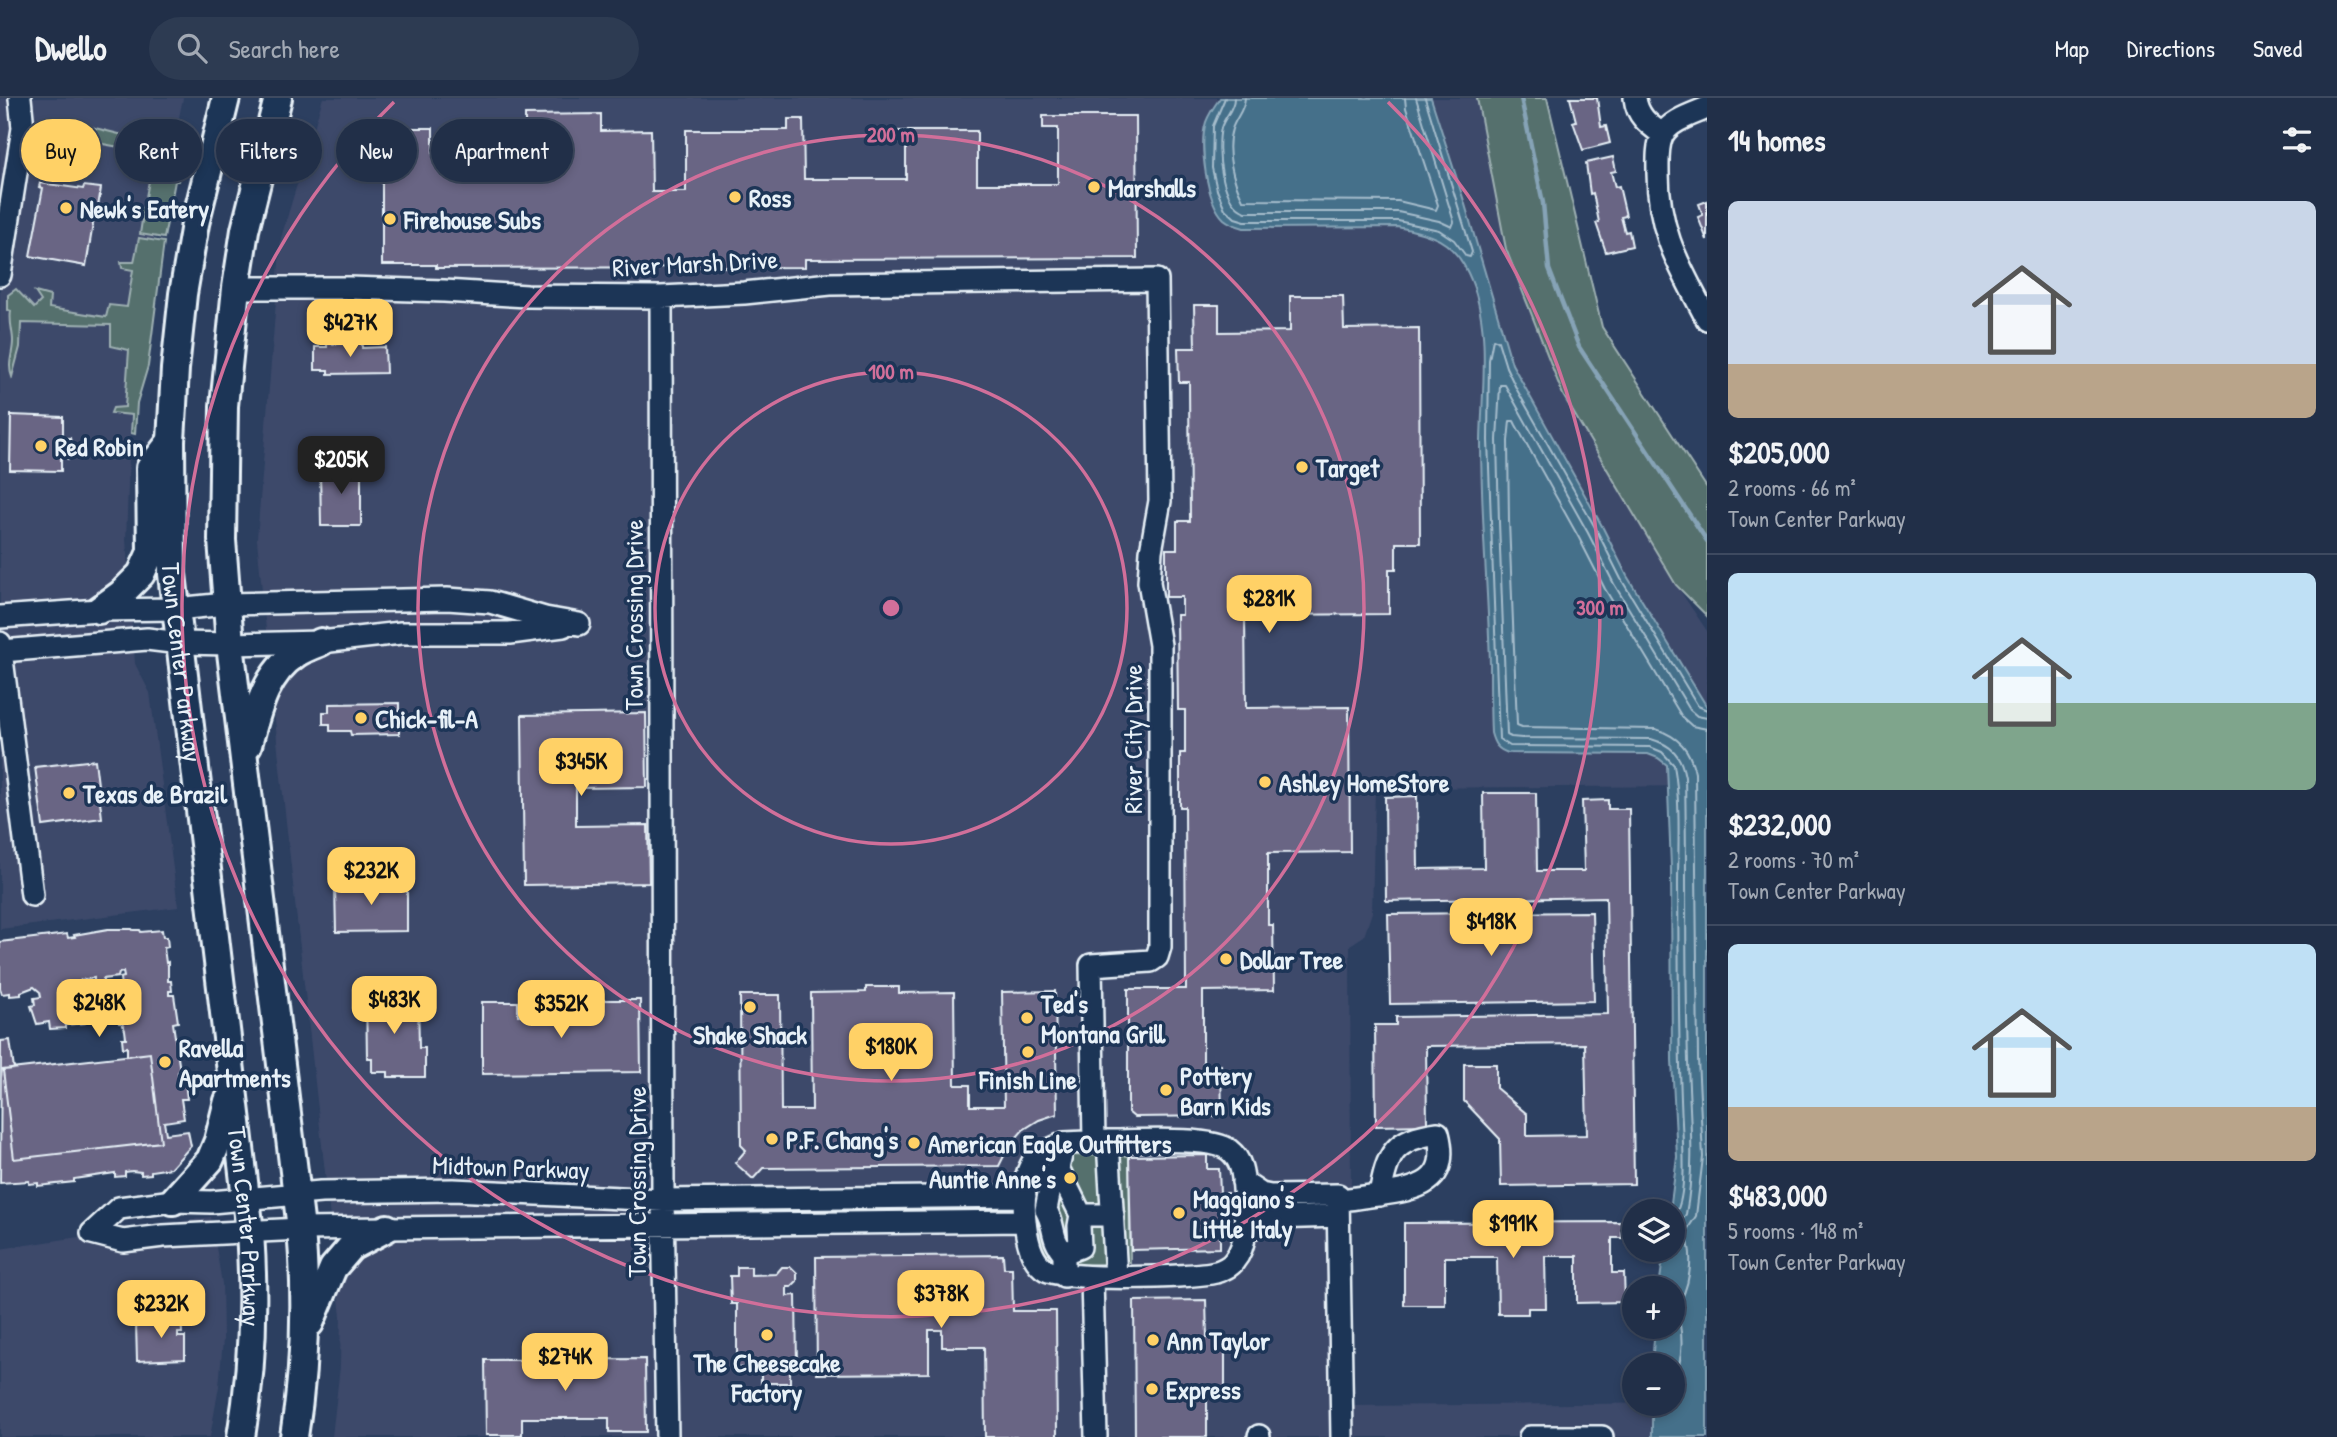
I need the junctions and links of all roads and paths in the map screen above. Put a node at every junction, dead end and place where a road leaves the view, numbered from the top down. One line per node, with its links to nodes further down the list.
1 (19, 98): 7 (street)
2 (226, 98): 12 (main road, Town Center Parkway)
3 (278, 98): 9 (main road, Town Center Parkway)
4 (1635, 98): 6 (street)
5 (1707, 108): 6 (street)
6 (1662, 134): 11 (street)
7 (0, 275)
8 (1157, 279): 10 (street, River Marsh Drive); 24 (street, River City Drive)
9 (236, 288): 10 (street, River Marsh Drive); 13 (main road, Town Center Parkway)
10 (661, 297): 32 (street, Town Crossing Drive)
11 (1707, 318)
12 (170, 441): 14 (main road, Town Center Parkway); 15 (main road)
13 (226, 604): 14 (street); 17 (street); 19 (main road, Town Center Parkway)
14 (176, 609): 15 (street); 18 (main road, Town Center Parkway)
15 (99, 610): 16 (street)
16 (0, 617)
17 (321, 642): 19 (street); 21 (main road)
18 (180, 643): 19 (street); 20 (street); 23 (main road, Town Center Parkway)
19 (230, 644): 21 (main road, Town Center Parkway)
20 (1, 647): 22 (street)
21 (244, 757): 28 (main road, Town Center Parkway)
22 (32, 895)
23 (232, 1086): 31 (main road, Town Center Parkway); 33 (main road)
24 (1101, 1141): 25 (street); 27 (street); 35 (street)
25 (1064, 1143): 26 (street); 26 (street)
26 (1044, 1173): 30 (street); 36 (street); 38 (street)
27 (1243, 1182): 34 (street); 43 (street)
28 (297, 1193): 31 (street, Midtown Parkway); 32 (street, Midtown Parkway); 41 (main road, Town Center Parkway)
29 (1380, 1195): 29 (street); 34 (street)
30 (1025, 1196): 32 (street, Midtown Parkway); 37 (street)
31 (246, 1199): 33 (street, Midtown Parkway); 42 (main road, Town Center Parkway)
32 (663, 1200): 39 (street, Town Crossing Drive)
33 (173, 1201): 42 (street, Midtown Parkway)
34 (1338, 1203): 43 (street); 54 (street)
35 (1113, 1215): 36 (street); 47 (street)
36 (1080, 1220): 38 (street); 44 (street)
37 (1025, 1221): 39 (street); 45 (street)
38 (1052, 1221): 44 (street)
39 (663, 1224): 40 (street); 52 (street, Town Crossing Drive)
40 (387, 1228): 41 (street); 49 (main road)
41 (302, 1229): 42 (street); 49 (main road, Town Center Parkway)
42 (250, 1232): 50 (main road, Town Center Parkway)
43 (1245, 1234): 47 (street)
44 (1059, 1247): 45 (street); 46 (street)
45 (1031, 1250): 46 (street)
46 (1064, 1276): 48 (street)
47 (1116, 1277): 48 (street)
48 (1093, 1278): 53 (street)
49 (304, 1337): 51 (main road, Town Center Parkway)
50 (241, 1437)
51 (294, 1437)
52 (667, 1437)
53 (1096, 1437)
54 (1342, 1437)
55 (1530, 1437): 56 (street)
56 (1602, 1437)

